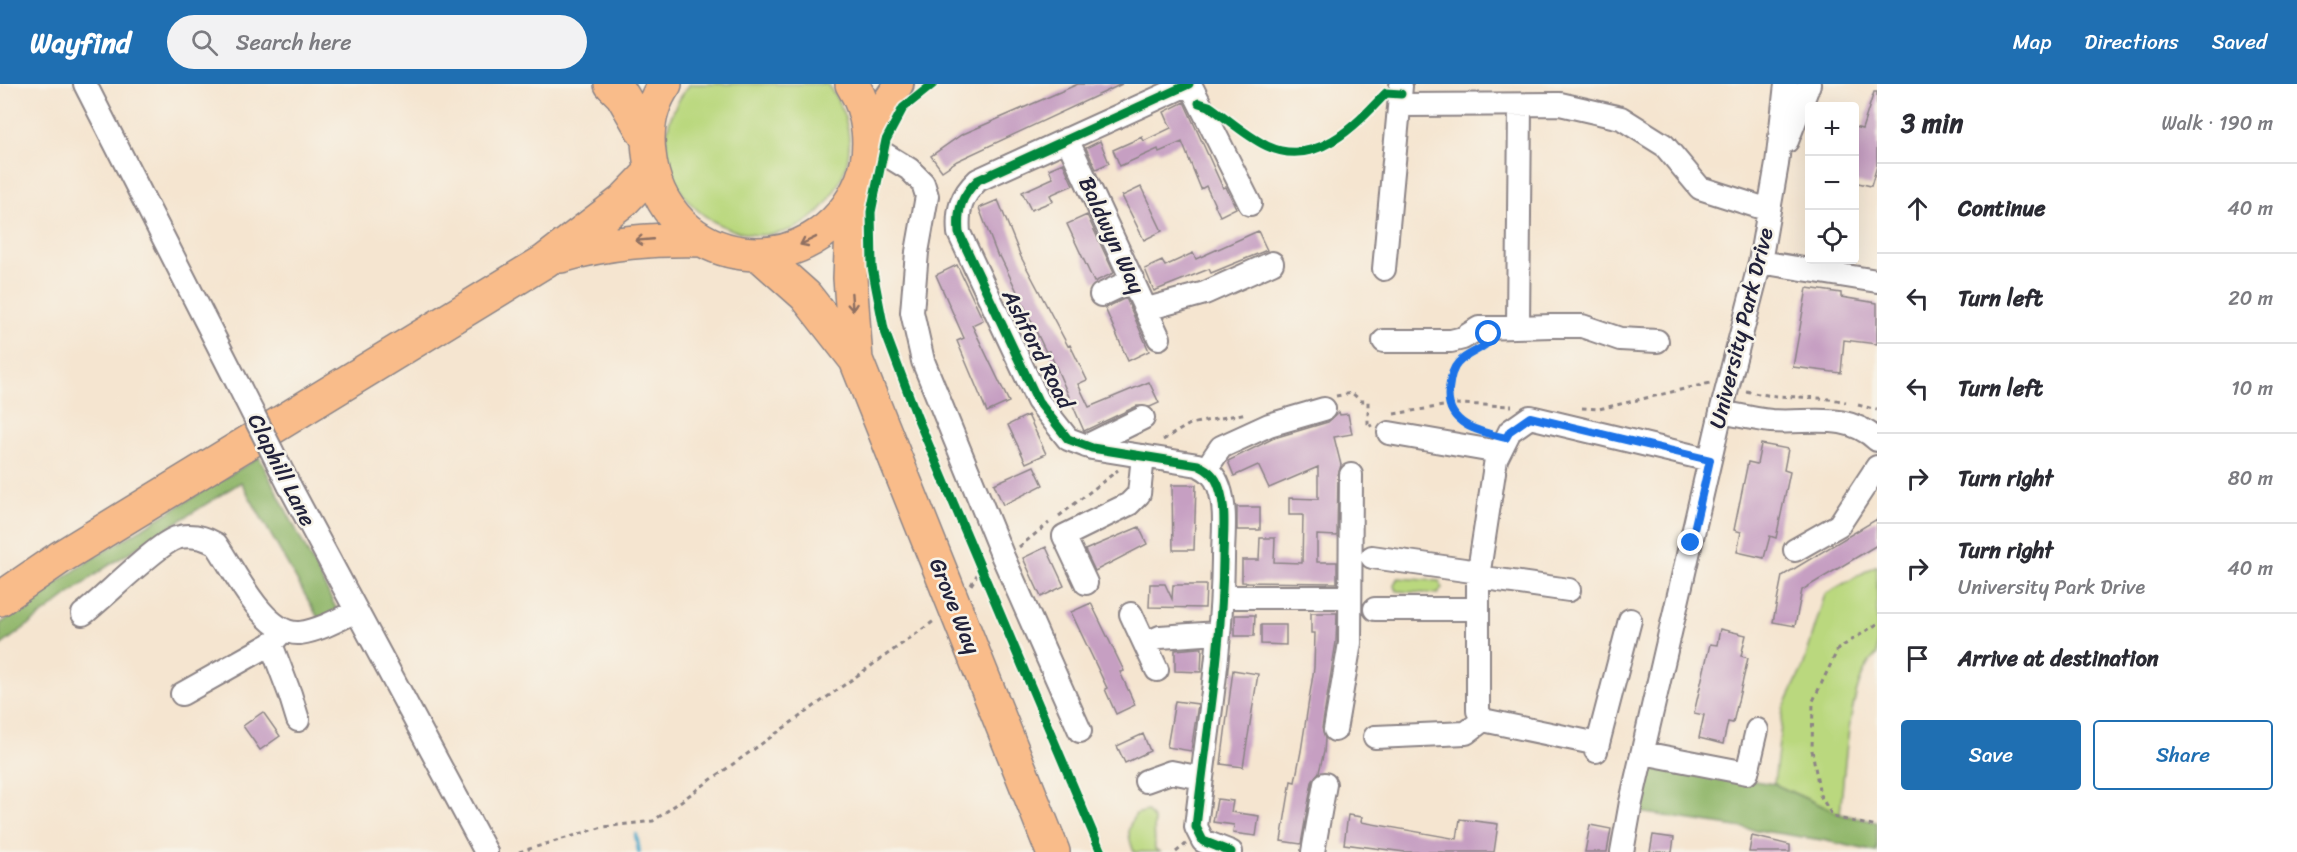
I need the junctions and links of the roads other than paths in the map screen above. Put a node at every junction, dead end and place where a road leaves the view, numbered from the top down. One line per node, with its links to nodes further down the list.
1 (85, 84): 55 (street, Claphill Lane, bridge)
2 (611, 84): 10 (highway)
3 (665, 84): 10 (highway)
4 (852, 84): 11 (highway)
5 (899, 84): 11 (main road)
6 (1189, 84): 12 (street, Ashford Road); 16 (street)
7 (1786, 84): 13 (street, University Park Drive)
8 (1809, 84): 13 (street)
9 (1520, 105): 17 (street); 23 (street); 28 (street)
10 (647, 138): 14 (highway)
11 (869, 138): 15 (highway); 68 (street)
12 (1066, 139): 24 (street, Baldwyn Way); 39 (street, Ashford Road)
13 (1777, 165): 17 (street, University Park Drive)
14 (651, 172): 18 (highway); 20 (highway)
15 (853, 202): 19 (highway, one-way to 19); 32 (highway, Grove Way, one-way to 32)
16 (1250, 204)
17 (1769, 210): 21 (street, University Park Drive)
18 (702, 240): 19 (highway); 20 (highway, one-way to 20)
19 (760, 255): 32 (highway, Grove Way)
20 (544, 261): 52 (highway)
21 (1760, 262): 25 (street); 34 (street, University Park Drive)
22 (1272, 263): 27 (street, Baldwyn Way)
23 (1384, 269)
24 (1132, 280): 26 (street); 27 (street, Baldwyn Way)
25 (1877, 281)
26 (1101, 295)
27 (1147, 309): 29 (street)
28 (1518, 326): 30 (street); 31 (street)
29 (1159, 338)
30 (1384, 341)
31 (1657, 341)
32 (856, 360): 75 (highway, Grove Way)
33 (1324, 409): 43 (street)
34 (1721, 412): 37 (street); 41 (street, University Park Drive)
35 (1143, 418): 39 (street)
36 (1384, 425): 38 (street)
37 (1877, 441)
38 (1503, 445): 41 (street); 47 (street)
39 (1086, 446): 40 (street, Ashford Road)
40 (1143, 456): 43 (street, Ashford Road); 48 (street)
41 (1710, 460): 70 (street, University Park Drive)
42 (1877, 467): 45 (street)
43 (1206, 469): 50 (street)
44 (1351, 475): 46 (street)
45 (1795, 550)
46 (1361, 560): 47 (street); 51 (street)
47 (1479, 574): 49 (street); 54 (street)
48 (1086, 583)
49 (1569, 590)
50 (1222, 597): 51 (street); 59 (street)
51 (1350, 597): 66 (street)
52 (0, 599)
53 (1375, 609): 54 (street)
54 (1478, 609): 65 (street)
55 (356, 611): 60 (street); 74 (street, Claphill Lane)
56 (83, 614): 60 (street)
57 (1131, 614): 61 (street)
58 (1630, 620): 65 (street)
59 (1218, 633): 61 (street); 71 (street)
60 (277, 637): 63 (street); 64 (street)
61 (1146, 643): 62 (street)
62 (1157, 670)
63 (182, 694)
64 (298, 720)
65 (1483, 720): 69 (street)
66 (1335, 730)
67 (1757, 730): 70 (street)
68 (1080, 731)
69 (1375, 737)
70 (1643, 753): 78 (street, University Park Drive)
71 (1202, 777): 72 (street); 76 (street)
72 (1146, 781)
73 (1325, 784): 77 (street)
74 (486, 852)
75 (1053, 852)
76 (1231, 852)
77 (1313, 852)
78 (1622, 852)

